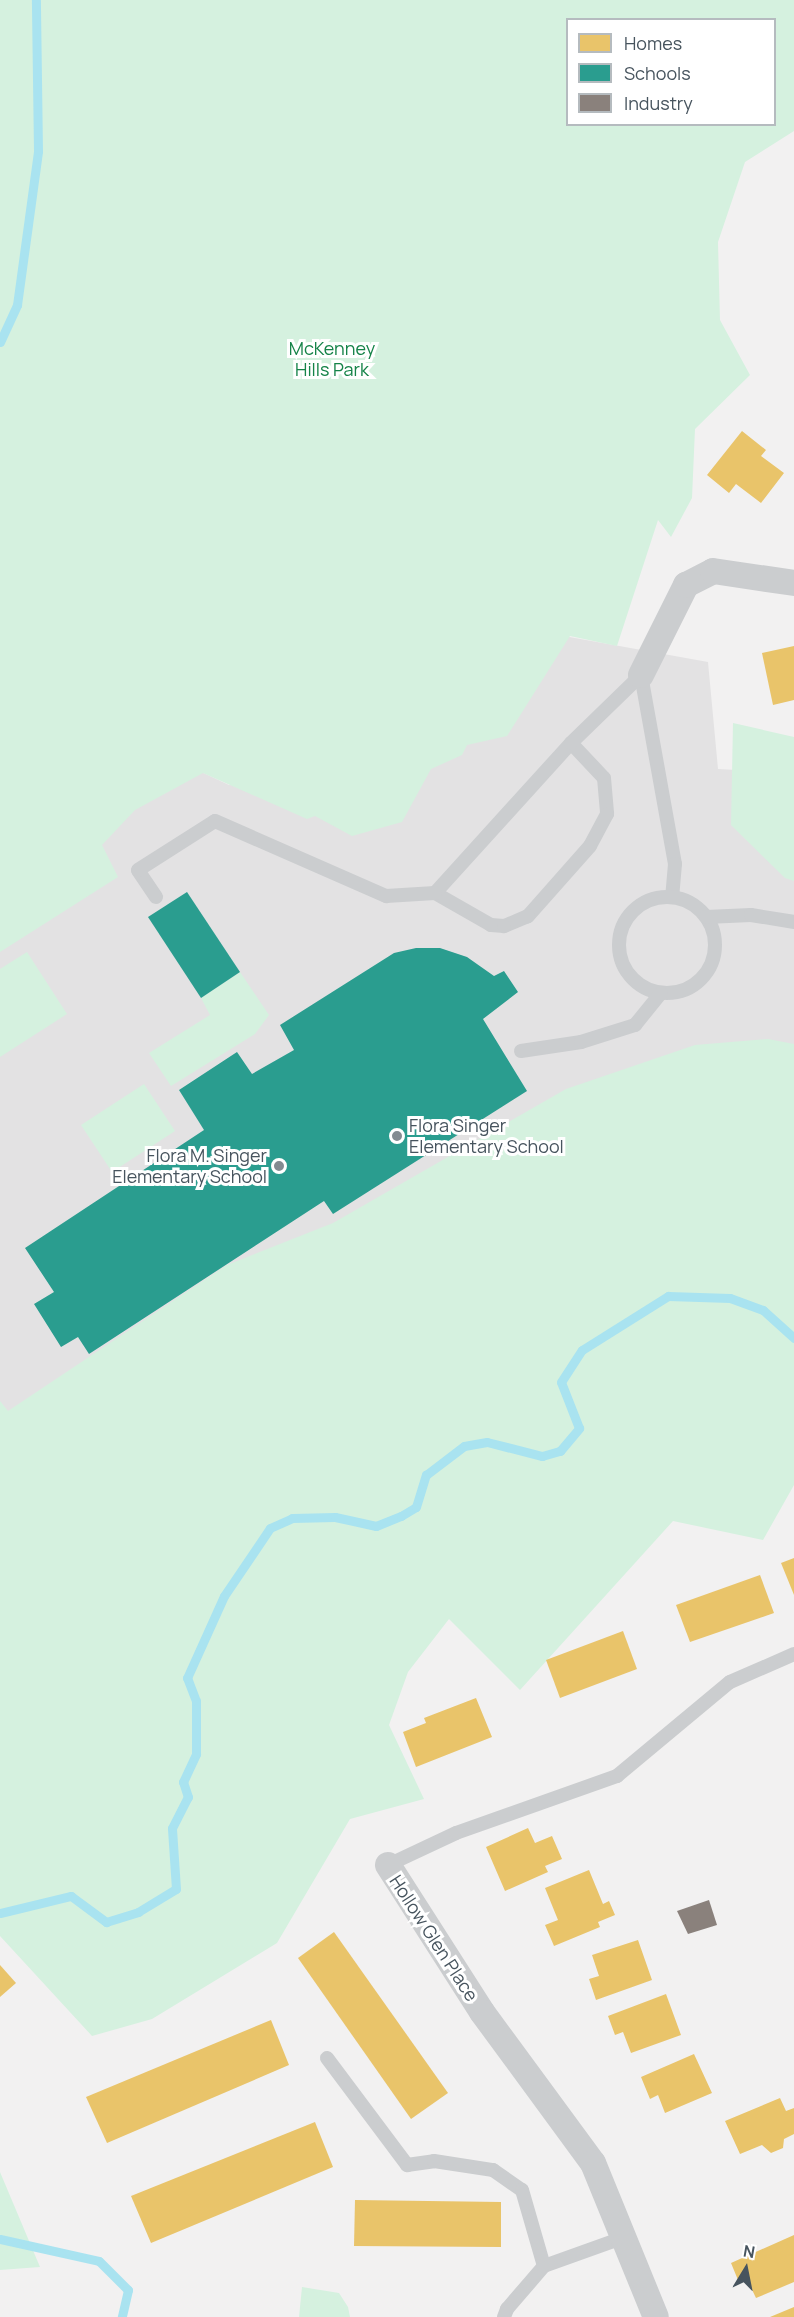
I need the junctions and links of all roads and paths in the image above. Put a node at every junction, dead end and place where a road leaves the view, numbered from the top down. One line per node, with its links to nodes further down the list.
1 (794, 583): 2 (street)
2 (641, 675): 3 (lane); 6 (lane)
3 (572, 743): 4 (lane); 4 (lane)
4 (435, 893): 5 (lane)
5 (156, 897)
6 (672, 897): 7 (lane); 9 (lane)
7 (706, 917): 8 (lane); 9 (lane)
8 (794, 922)
9 (661, 993): 10 (lane)
10 (521, 1051)
11 (794, 1654): 12 (lane, Hollow Glen Place)
12 (388, 1865): 14 (street, Hollow Glen Place)
13 (327, 2058): 15 (lane)
14 (625, 2237): 15 (lane); 17 (street, Hollow Glen Place)
15 (544, 2266): 16 (lane)
16 (504, 2317)
17 (656, 2317)

